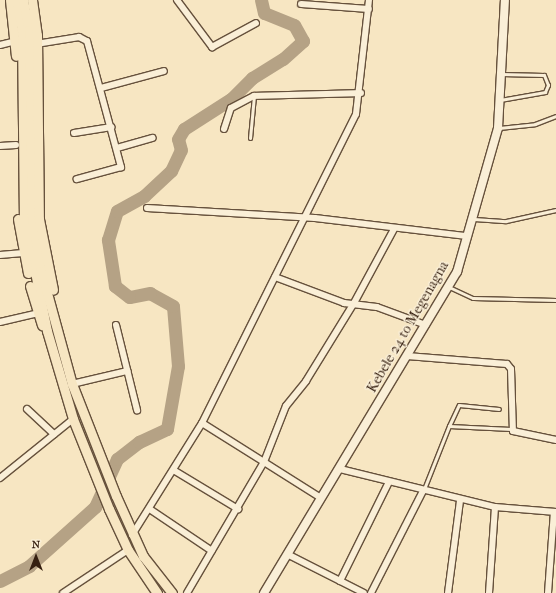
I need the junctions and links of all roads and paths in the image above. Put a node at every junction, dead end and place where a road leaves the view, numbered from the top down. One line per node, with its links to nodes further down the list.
1 (10, 0): 11 (main road)
2 (16, 0): 33 (main road)
3 (23, 0): 33 (main road)
4 (32, 0): 12 (main road)
5 (177, 0): 10 (street)
6 (369, 0): 9 (street)
7 (505, 0): 15 (main road, Kebele 24 to Megenagna)
8 (301, 4): 9 (street)
9 (369, 9): 17 (street)
10 (256, 23)
11 (16, 41): 13 (street); 27 (main road)
12 (36, 44): 16 (street); 48 (main road)
13 (0, 45)
14 (164, 71): 16 (street)
15 (501, 74): 19 (main road, Kebele 24 to Megenagna); 19 (lane)
16 (101, 88): 21 (street)
17 (361, 93): 18 (street); 34 (street)
18 (254, 96): 23 (street); 26 (lane)
19 (500, 100): 22 (main road, Kebele 24 to Megenagna)
20 (556, 116): 22 (lane)
21 (112, 127): 24 (street); 29 (street)
22 (498, 128): 35 (main road, Kebele 24 to Megenagna)
23 (224, 129)
24 (74, 134)
25 (152, 138): 29 (street)
26 (250, 138)
27 (16, 145): 28 (street); 38 (main road)
28 (0, 146)
29 (117, 148): 30 (street)
30 (77, 179)
31 (147, 208): 34 (street)
32 (556, 210): 35 (lane)
33 (28, 218): 48 (main road); 49 (main road)
34 (304, 218): 36 (street); 40 (street)
35 (474, 219): 37 (main road, Kebele 24 to Megenagna)
36 (394, 229): 37 (street); 43 (street)
37 (467, 236): 41 (main road, Kebele 24 to Megenagna)
38 (23, 253): 39 (street); 44 (main road)
39 (0, 255)
40 (275, 277): 43 (street); 57 (street)
41 (449, 287): 42 (lane); 47 (main road, Kebele 24 to Megenagna)
42 (556, 300)
43 (354, 303): 47 (street); 62 (street)
44 (36, 314): 45 (street); 49 (main road)
45 (0, 322)
46 (116, 325): 51 (street)
47 (426, 325): 50 (main road, Kebele 24 to Megenagna)
48 (56, 327): 52 (main road)
49 (47, 331): 56 (main road)
50 (407, 356): 59 (street); 63 (main road, Kebele 24 to Megenagna)
51 (127, 372): 52 (street); 55 (street)
52 (72, 384): 64 (main road)
53 (27, 409): 60 (street)
54 (499, 409): 58 (lane)
55 (137, 410)
56 (73, 419): 60 (street); 66 (main road)
57 (202, 422): 62 (street); 65 (street)
58 (449, 426): 59 (lane); 69 (lane)
59 (511, 429): 61 (street)
60 (54, 434): 67 (street)
61 (556, 440)
62 (264, 462): 70 (street); 73 (street)
63 (340, 469): 68 (street); 70 (main road, Kebele 24 to Megenagna)
64 (106, 471): 66 (main road); 76 (main road)
65 (175, 471): 73 (street); 74 (street)
66 (95, 476): 77 (main road)
67 (0, 478)
68 (390, 482): 69 (street); 81 (street)
69 (423, 490): 71 (street); 88 (street)
70 (320, 498): 79 (main road, Kebele 24 to Megenagna)
71 (460, 500): 72 (street); 89 (street)
72 (495, 507): 75 (street); 90 (street)
73 (238, 509): 78 (street)
74 (151, 510): 76 (street); 78 (street)
75 (555, 512): 80 (street)
76 (132, 535): 84 (main road)
77 (128, 550): 82 (street); 83 (main road)
78 (212, 551): 85 (street)
79 (287, 554): 81 (street); 86 (main road, Kebele 24 to Megenagna)
80 (553, 567): 91 (street)
81 (340, 581): 87 (street)
82 (63, 593)
83 (157, 593)
84 (172, 593)
85 (187, 593)
86 (264, 593)
87 (364, 593)
88 (371, 593)
89 (448, 593)
90 (489, 593)
91 (548, 593)

